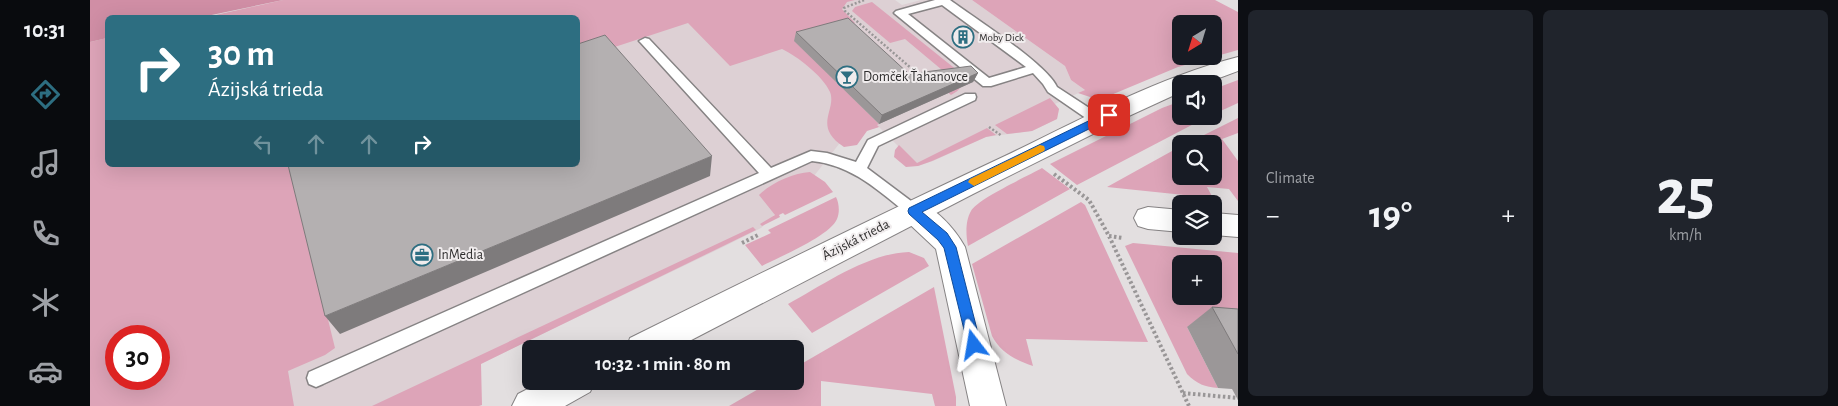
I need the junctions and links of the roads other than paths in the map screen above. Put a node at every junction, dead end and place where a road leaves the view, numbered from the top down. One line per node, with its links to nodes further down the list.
1 (645, 41): 7 (lane)
2 (1238, 64): 5 (street, Ázijská trieda)
3 (1035, 68): 3 (lane); 5 (lane)
4 (970, 97): 6 (lane)
5 (1098, 120): 8 (street, Ázijská trieda)
6 (860, 168): 7 (lane); 8 (lane)
7 (768, 174): 14 (lane)
8 (914, 211): 13 (street, Ázijská trieda); 17 (street)
9 (1148, 218): 10 (street)
10 (1172, 220)
11 (1222, 225): 12 (street)
12 (1238, 226)
13 (660, 340)
14 (316, 378)
15 (561, 390): 16 (street)
16 (530, 406)
17 (988, 406)

